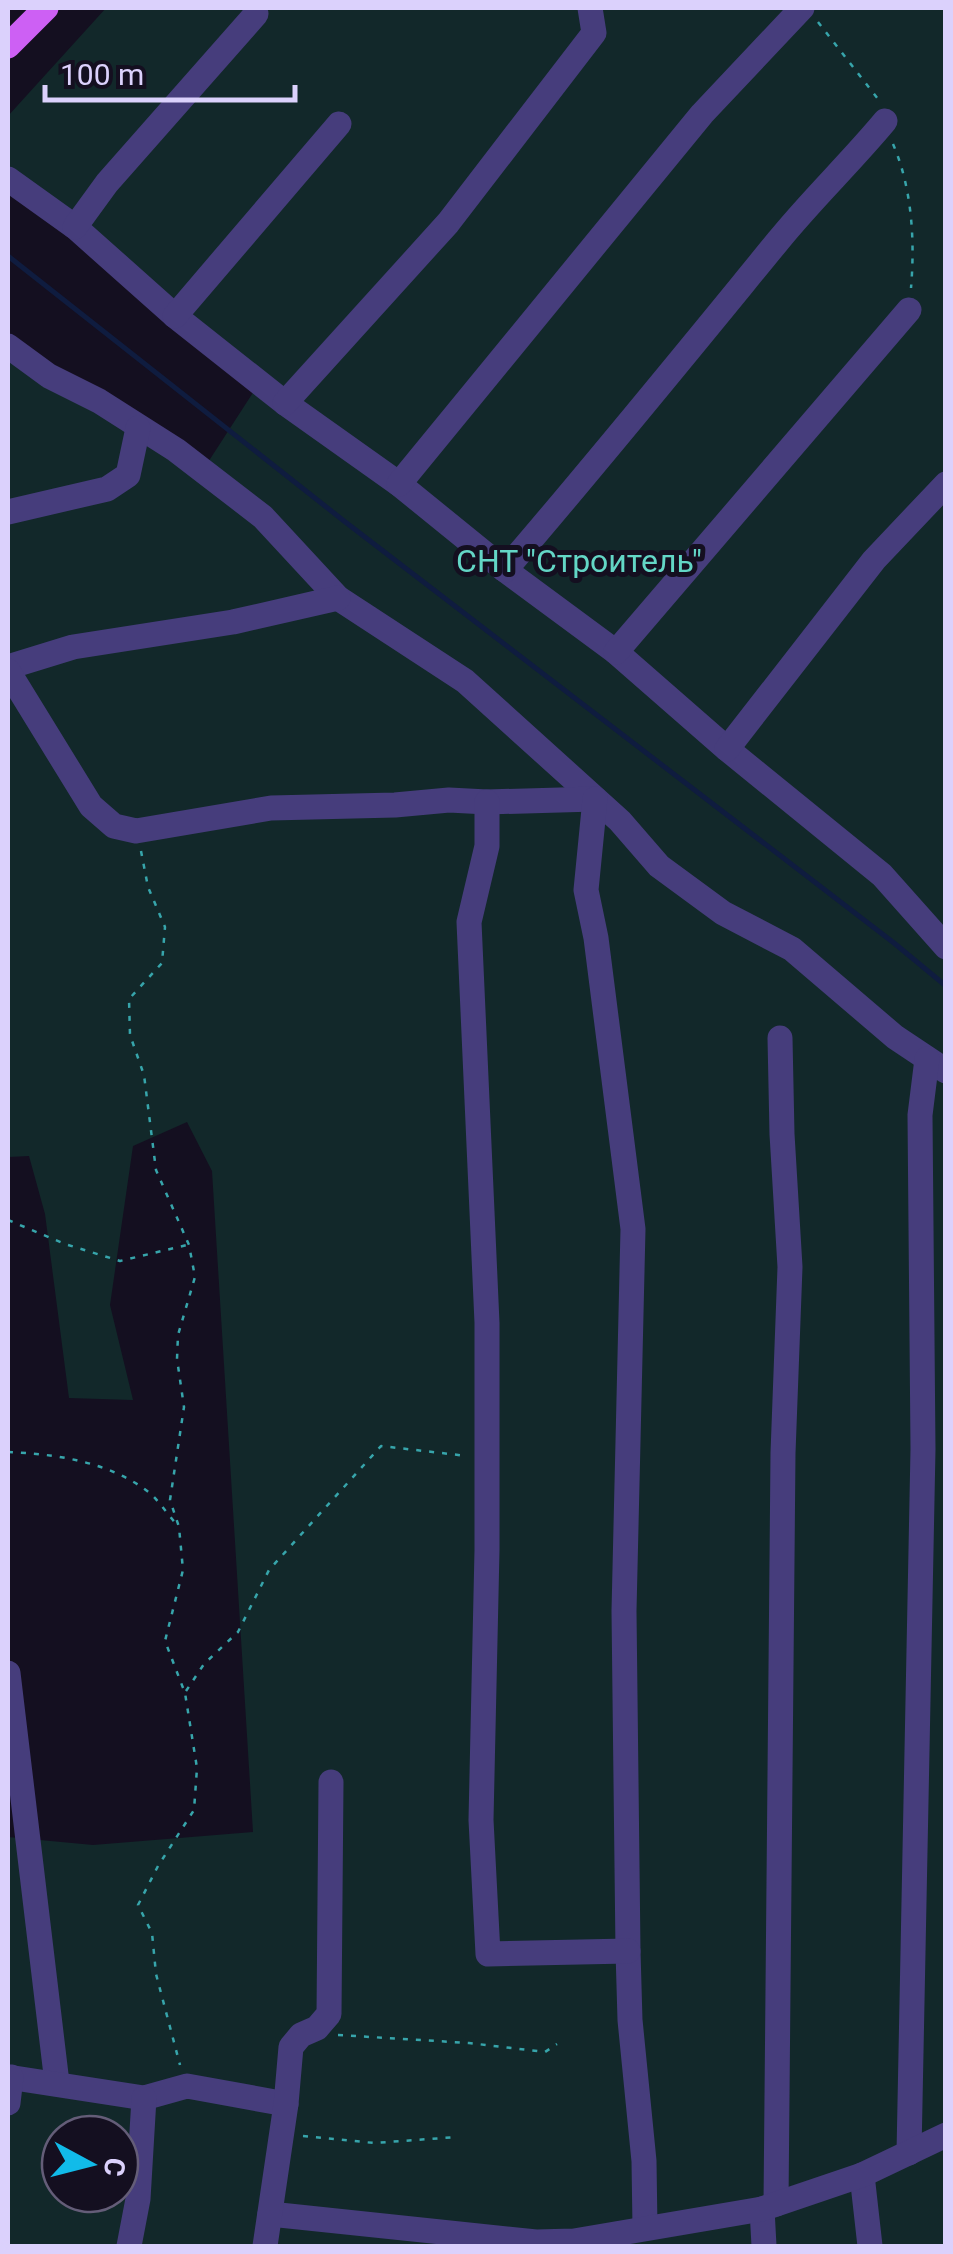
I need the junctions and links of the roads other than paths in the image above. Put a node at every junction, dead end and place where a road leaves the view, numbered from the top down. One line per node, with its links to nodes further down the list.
1 (46, 8): 5 (main road)
2 (590, 8): 13 (lane)
3 (802, 8): 15 (lane)
4 (256, 14): 9 (lane)
5 (8, 46)
6 (885, 121): 18 (lane)
7 (338, 124): 11 (lane)
8 (8, 180): 9 (lane)
9 (75, 227): 11 (lane)
10 (909, 310): 20 (lane)
11 (176, 316): 13 (lane)
12 (8, 346): 14 (lane)
13 (285, 404): 15 (lane)
14 (138, 428): 17 (lane); 19 (lane)
15 (399, 484): 18 (lane)
16 (946, 484): 22 (lane)
17 (8, 512)
18 (505, 570): 20 (lane)
19 (338, 598): 21 (lane); 23 (lane)
20 (616, 652): 22 (lane)
21 (8, 669): 24 (lane)
22 (727, 749): 25 (lane)
23 (595, 799): 24 (lane); 27 (lane); 30 (lane)
24 (487, 802): 30 (lane)
25 (946, 947)
26 (780, 1038): 38 (lane)
27 (936, 1065): 36 (lane)
28 (8, 1672): 31 (lane)
29 (332, 1782): 34 (lane)
30 (628, 1951): 40 (lane)
31 (58, 2083): 32 (lane); 33 (lane)
32 (9, 2086)
33 (144, 2098): 34 (lane); 41 (lane)
34 (286, 2104): 39 (lane)
35 (946, 2135): 36 (lane)
36 (909, 2152): 37 (lane)
37 (862, 2175): 38 (lane); 44 (lane)
38 (769, 2206): 40 (lane); 43 (lane)
39 (270, 2214): 40 (lane); 42 (lane)
40 (645, 2228)
41 (129, 2246)
42 (265, 2246)
43 (764, 2246)
44 (870, 2246)

